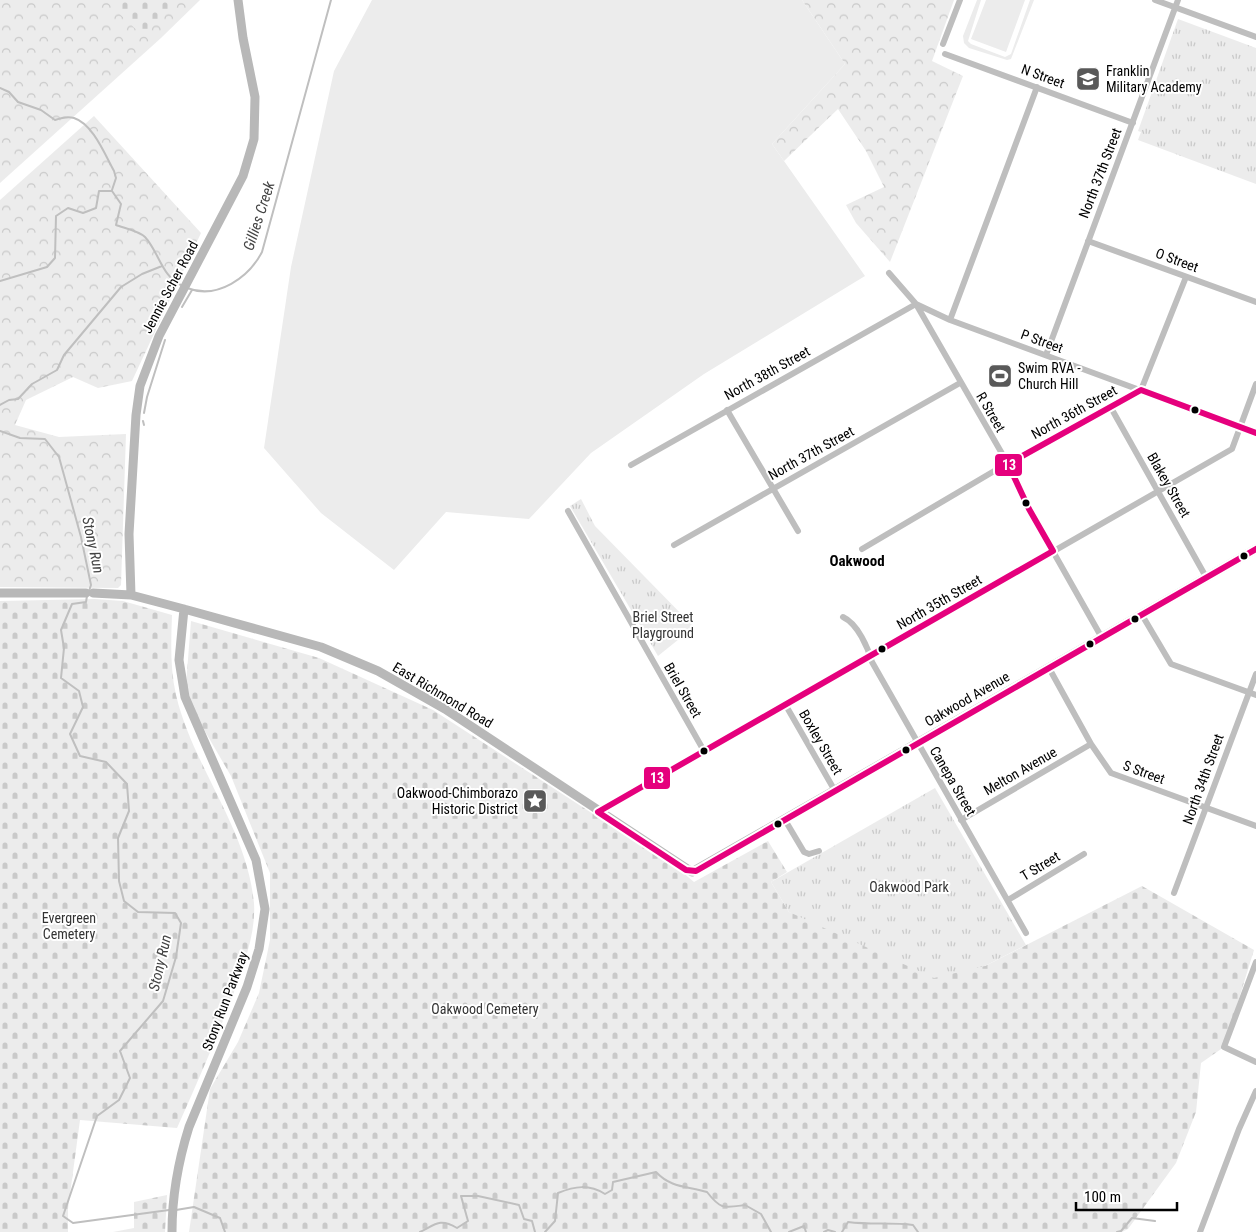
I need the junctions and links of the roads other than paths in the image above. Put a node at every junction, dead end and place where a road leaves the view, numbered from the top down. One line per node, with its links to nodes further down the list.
1 (238, 0): 37 (street, Jennie Scher Road)
2 (960, 0): 7 (street)
3 (1155, 0): 5 (street)
4 (1178, 0): 5 (street, North 37th Street)
5 (1176, 8): 6 (street); 10 (street, North 37th Street)
6 (1256, 37)
7 (943, 44)
8 (945, 54): 9 (street, N Street)
9 (1037, 87): 10 (street, N Street); 16 (street)
10 (1132, 123): 11 (street, North 37th Street)
11 (1088, 240): 13 (street, O Street); 17 (street, North 37th Street)
12 (890, 273): 15 (street, P Street)
13 (1186, 277): 14 (street, O Street); 20 (street)
14 (1256, 302)
15 (916, 304): 16 (street, P Street); 18 (street, R Street); 22 (street, North 38th Street)
16 (950, 320): 17 (street, P Street)
17 (1046, 355): 20 (street, P Street)
18 (960, 383): 25 (street, R Street); 27 (street, North 37th Street)
19 (1256, 384): 23 (street, North 35th Street)
20 (1141, 390): 21 (street, North 36th Street); 23 (street, P Street)
21 (1110, 406): 25 (street, North 36th Street); 28 (street, Blakey Street)
22 (727, 410): 26 (street, North 38th Street); 27 (street)
23 (1240, 427): 24 (street, P Street); 28 (street, North 35th Street)
24 (1256, 433)
25 (1008, 464): 32 (street, North 36th Street); 34 (street, R Street)
26 (631, 465)
27 (772, 489): 30 (street); 31 (street, North 37th Street)
28 (1157, 491): 34 (street, North 35th Street); 35 (street, Blakey Street)
29 (568, 511): 49 (street, Briel Street)
30 (798, 531)
31 (674, 545)
32 (862, 549)
33 (1256, 549): 35 (street, Oakwood Avenue)
34 (1053, 551): 41 (street, R Street); 42 (street, North 35th Street)
35 (1206, 577): 39 (street, Oakwood Avenue)
36 (0, 593): 37 (street, East Richmond Road)
37 (131, 595): 38 (street, East Richmond Road)
38 (184, 609): 52 (street, East Richmond Road); 65 (street, Stony Run Parkway)
39 (1142, 615): 41 (street, Oakwood Avenue); 45 (street)
40 (843, 617): 42 (street, Canepa Street)
41 (1102, 638): 43 (street, Oakwood Avenue)
42 (870, 656): 46 (street, North 35th Street); 47 (street, Canepa Street)
43 (1049, 668): 47 (street, Oakwood Avenue); 48 (street, S Street)
44 (1256, 674): 45 (street, North 34th Street)
45 (1253, 694): 51 (street, North 34th Street)
46 (785, 704): 49 (street, North 35th Street); 50 (street, Boxley Street)
47 (918, 744): 50 (street, Oakwood Avenue); 54 (street, Canepa Street)
48 (1091, 744): 51 (street, S Street); 54 (street, Melton Avenue)
49 (704, 751): 52 (street, North 35th Street)
50 (835, 791): 53 (street, Oakwood Avenue)
51 (1206, 808): 55 (street, S Street); 59 (street, North 34th Street)
52 (598, 812): 58 (street, East Richmond Road)
53 (785, 820): 56 (street); 58 (street, Oakwood Avenue)
54 (961, 820): 60 (street, Canepa Street)
55 (1256, 826)
56 (819, 851)
57 (1084, 854): 60 (street, T Street)
58 (692, 872)
59 (1174, 893)
60 (1008, 900): 61 (street, Canepa Street)
61 (1026, 933)
62 (1256, 962): 63 (street)
63 (1256, 1062)
64 (1256, 1090): 66 (street)
65 (172, 1230)
66 (1200, 1232)

